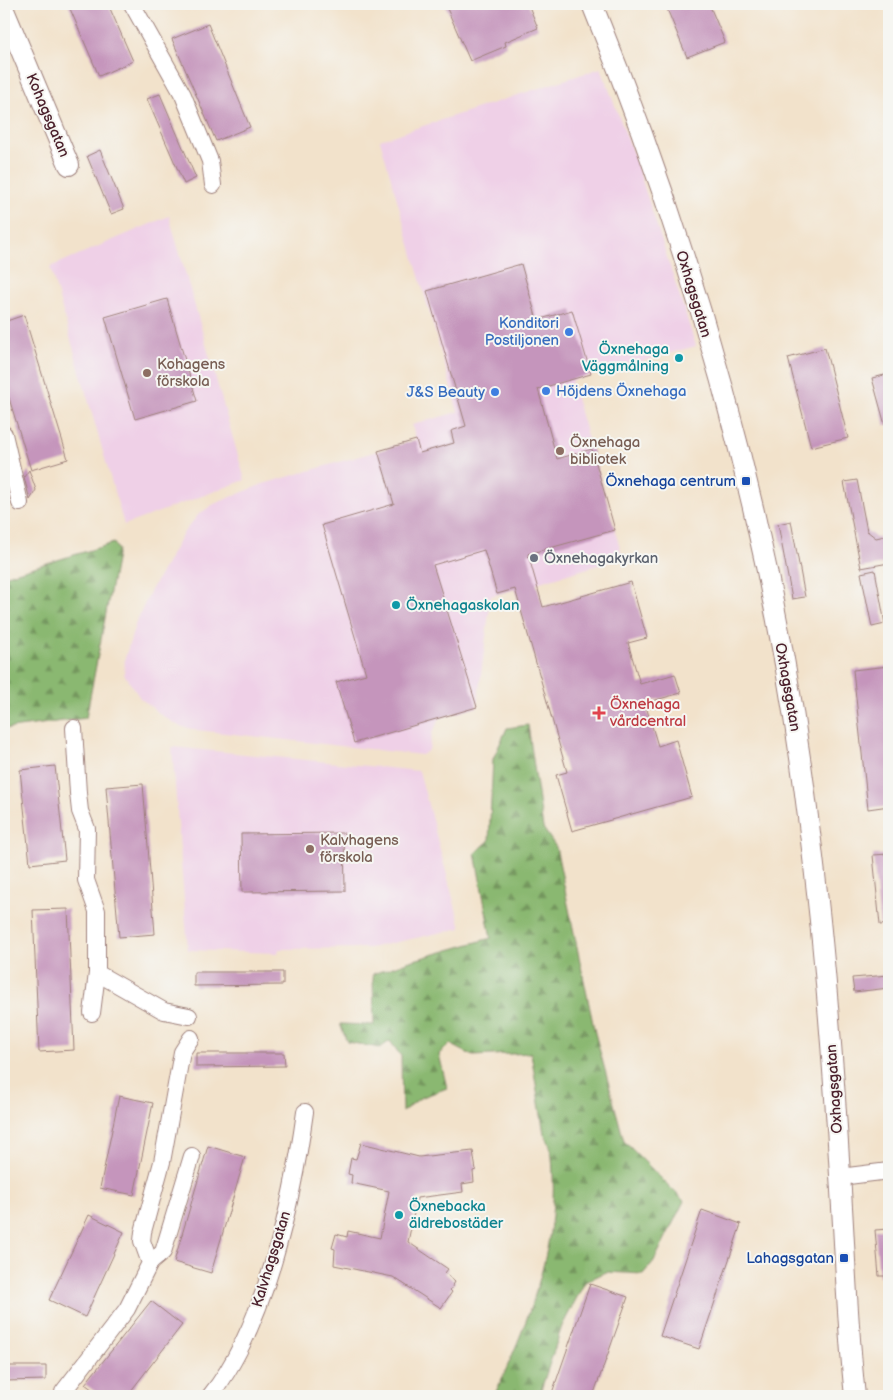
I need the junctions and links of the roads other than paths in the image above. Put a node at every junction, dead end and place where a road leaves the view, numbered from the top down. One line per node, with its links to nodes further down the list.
1 (132, 4): 5 (street)
2 (592, 4): 16 (street, Oxhagsgatan)
3 (4, 10): 4 (street, Kohagsgatan)
4 (69, 165)
5 (213, 185)
6 (4, 434): 7 (street)
7 (20, 503)
8 (74, 728): 9 (street)
9 (97, 973): 10 (street); 11 (street)
10 (92, 1013)
11 (189, 1016)
12 (191, 1038): 17 (street)
13 (305, 1112): 19 (street, Kalvhagsgatan)
14 (192, 1156): 17 (street)
15 (889, 1172): 16 (street)
16 (840, 1176): 20 (street, Oxhagsgatan)
17 (150, 1263): 18 (street)
18 (64, 1392)
19 (210, 1396)
20 (854, 1396)

